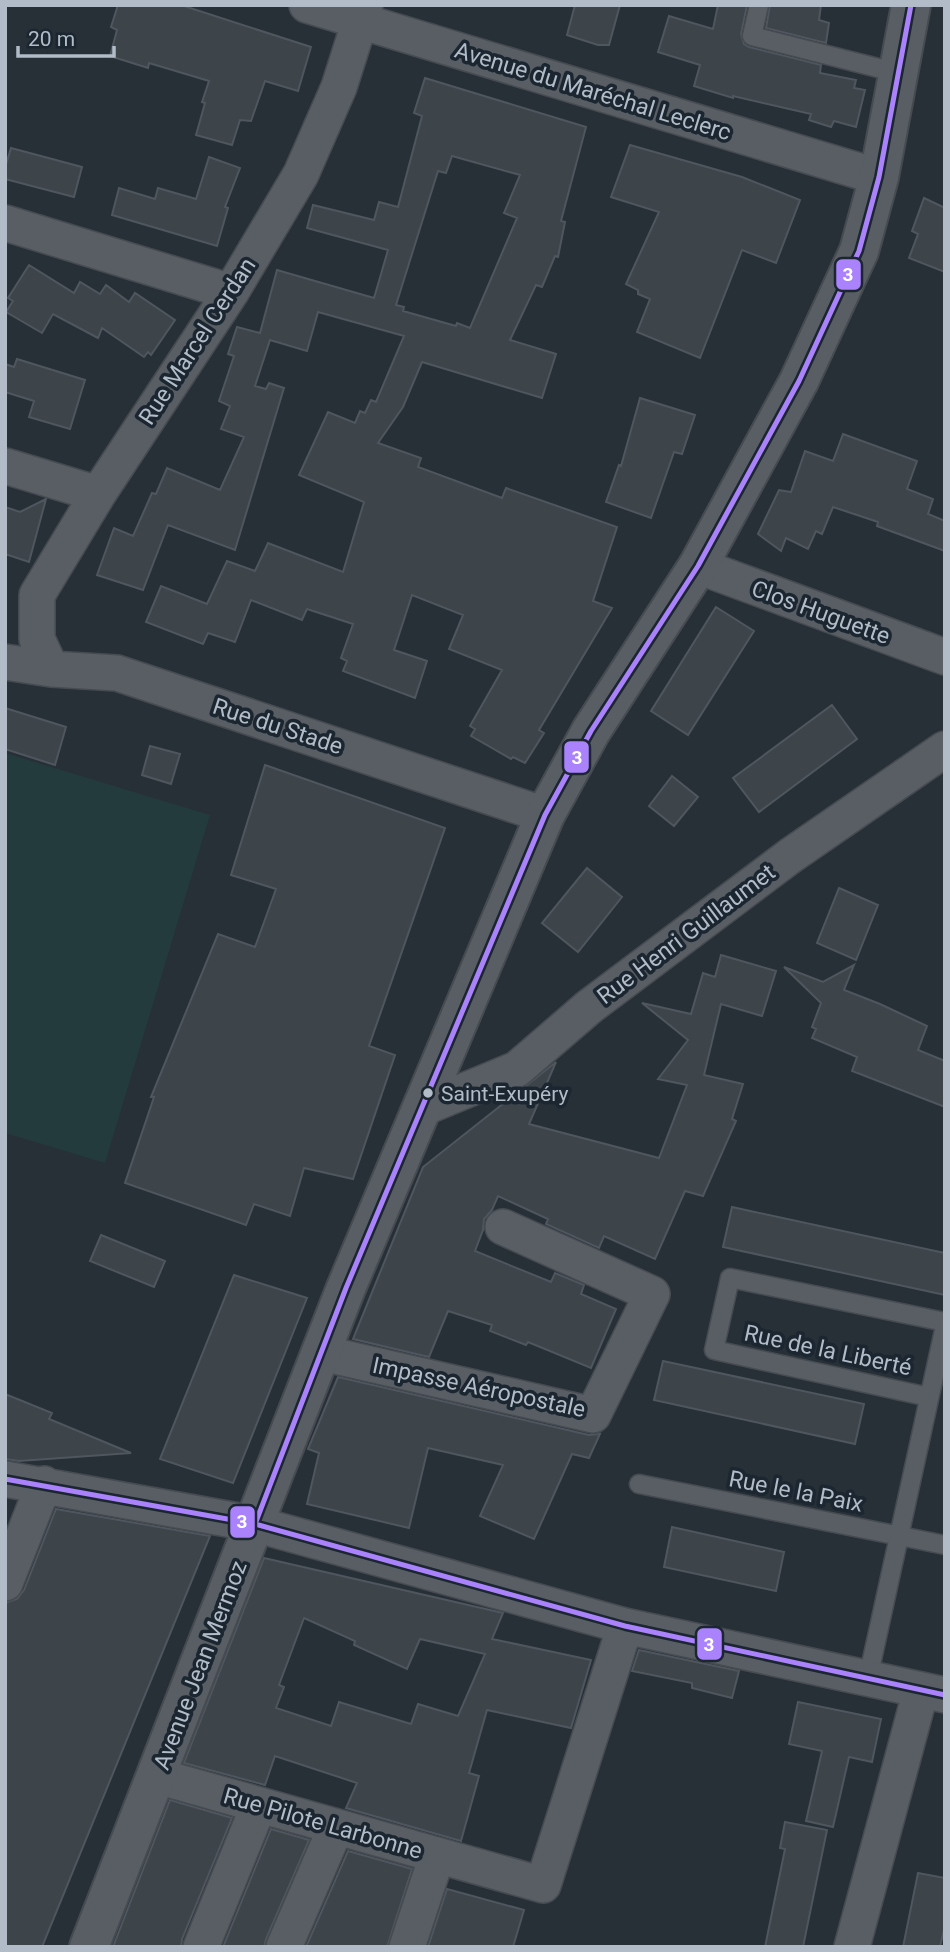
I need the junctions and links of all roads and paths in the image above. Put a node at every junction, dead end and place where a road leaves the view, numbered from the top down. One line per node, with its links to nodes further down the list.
1 (307, 5): 4 (street, Avenue du Maréchal Leclerc)
2 (759, 5): 5 (lane)
3 (911, 5): 5 (street, Avenue Jean Mermoz)
4 (363, 13): 6 (street, Avenue du Maréchal Leclerc); 8 (street, Rue Marcel Cerdan)
5 (898, 73): 6 (street, Avenue Jean Mermoz)
6 (879, 177): 11 (street, Avenue Jean Mermoz)
7 (5, 223): 8 (street)
8 (231, 292): 10 (street, Rue Marcel Cerdan)
9 (5, 466): 10 (street)
10 (99, 494): 14 (street, Rue Marcel Cerdan)
11 (698, 566): 12 (street, Clos Huguette); 16 (street, Avenue Jean Mermoz)
12 (945, 657)
13 (5, 662): 14 (street, Rue du Stade)
14 (51, 669): 16 (street, Rue du Stade)
15 (945, 748): 17 (street, Rue Henri Guillaumet)
16 (545, 816): 17 (street, Avenue Jean Mermoz)
17 (423, 1108): 20 (street, Avenue Jean Mermoz)
18 (503, 1227): 20 (street, Impasse Aéropostale)
19 (945, 1324): 21 (lane); 21 (lane, Rue de la Liberté)
20 (322, 1353): 25 (street, Avenue Jean Mermoz)
21 (929, 1396): 26 (lane)
22 (5, 1479): 23 (street)
23 (44, 1484): 25 (street); 28 (street)
24 (639, 1485): 26 (lane, Rue le la Paix)
25 (255, 1524): 29 (street); 32 (street, Avenue Jean Mermoz)
26 (899, 1536): 27 (lane, Rue le la Paix); 30 (lane)
27 (945, 1545)
28 (5, 1583)
29 (625, 1626): 30 (street); 35 (street)
30 (868, 1678): 31 (street)
31 (933, 1692): 40 (street)
32 (157, 1776): 33 (street, Rue Pilote Larbonne); 36 (street, Avenue Jean Mermoz)
33 (259, 1805): 34 (street, Rue Pilote Larbonne); 37 (street)
34 (336, 1827): 35 (street, Rue Pilote Larbonne); 38 (street)
35 (437, 1856): 39 (street, Rue Pilote Larbonne)
36 (89, 1947)
37 (201, 1947)
38 (284, 1947)
39 (407, 1947)
40 (852, 1947)

